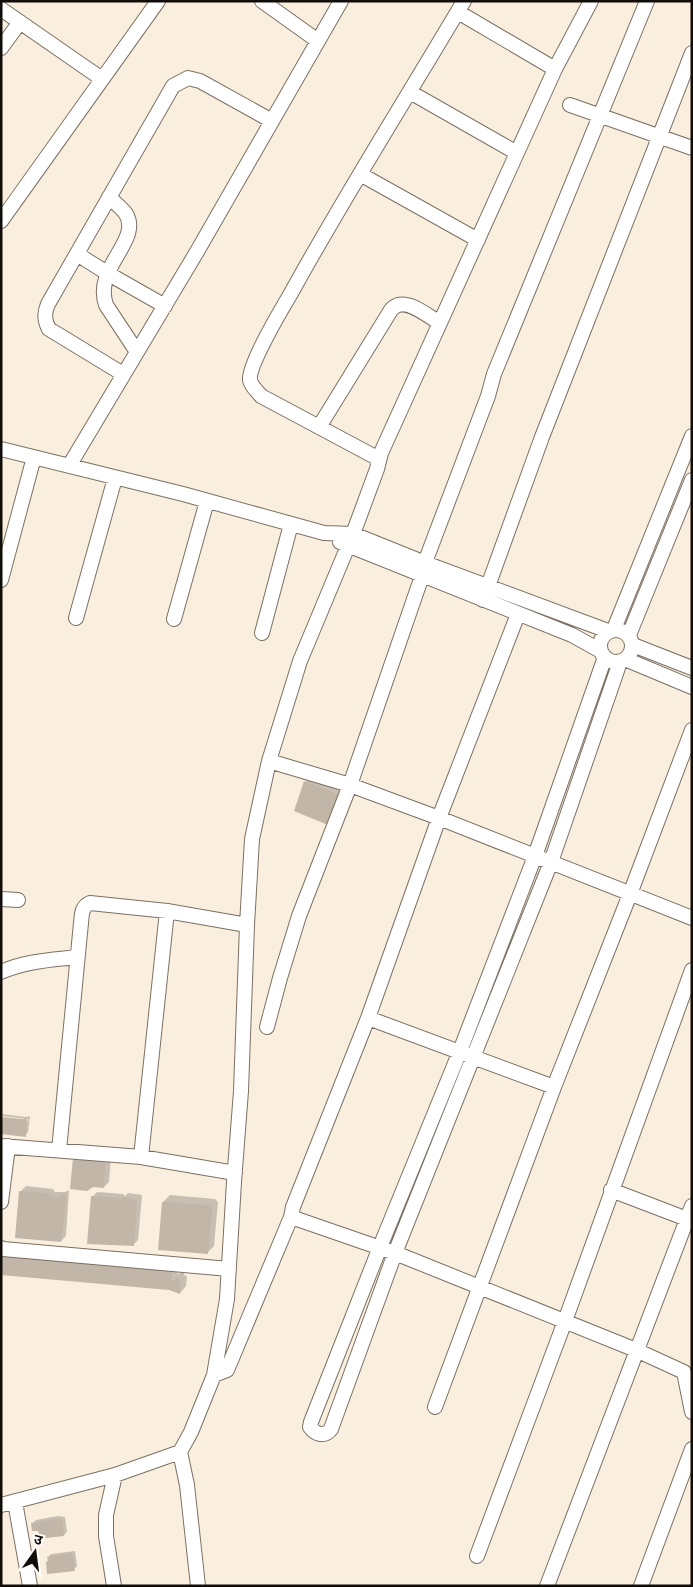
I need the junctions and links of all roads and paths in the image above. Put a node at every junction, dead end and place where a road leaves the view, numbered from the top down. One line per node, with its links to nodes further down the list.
1 (158, 1): 13 (street)
2 (262, 1): 9 (street)
3 (341, 1): 9 (street)
4 (591, 1): 12 (street)
5 (647, 1): 16 (street)
6 (461, 7): 12 (street); 14 (street)
7 (1, 9): 8 (street)
8 (20, 22): 10 (street); 13 (street)
9 (318, 41): 17 (street)
10 (1, 48)
11 (692, 54): 18 (street)
12 (556, 69): 20 (street)
13 (102, 79): 23 (street)
14 (410, 92): 20 (street); 21 (street)
15 (570, 104): 16 (street)
16 (600, 114): 18 (street); 42 (street)
17 (272, 121): 22 (street); 27 (street)
18 (658, 136): 19 (street); 44 (street)
19 (692, 148)
20 (517, 153): 24 (street)
21 (360, 174): 24 (street); 31 (street)
22 (109, 198): 25 (street); 26 (street)
23 (1, 221)
24 (478, 240): 28 (street)
25 (77, 254): 26 (street); 30 (street)
26 (106, 273): 27 (street); 29 (street)
27 (165, 306): 29 (street)
28 (440, 323): 31 (street); 35 (street)
29 (137, 352): 30 (street)
30 (124, 374): 36 (street)
31 (319, 427): 35 (street)
32 (692, 436): 48 (street)
33 (1, 449): 34 (street)
34 (34, 457): 36 (street); 43 (street)
35 (379, 459): 41 (street)
36 (70, 466): 37 (street)
37 (115, 478): 39 (street); 46 (street)
38 (692, 480): 50 (street)
39 (207, 501): 40 (street); 47 (street)
40 (291, 524): 41 (street); 49 (street)
41 (350, 540): 42 (street); 56 (street)
42 (423, 570): 44 (street); 57 (street)
43 (1, 580)
44 (486, 593): 45 (street); 48 (street)
45 (518, 614): 51 (street); 58 (street)
46 (76, 618)
47 (174, 619)
48 (611, 630): 50 (street); 51 (street)
49 (262, 633)
50 (631, 640): 52 (street); 53 (street)
51 (603, 654): 52 (street); 59 (street)
52 (622, 660): 54 (street); 60 (street)
53 (692, 668)
54 (692, 687)
55 (692, 730): 61 (street)
56 (269, 761): 57 (street); 66 (street)
57 (350, 785): 58 (street); 71 (street)
58 (439, 818): 59 (street); 70 (street)
59 (535, 856): 60 (street); 72 (street)
60 (551, 862): 61 (street); 73 (street)
61 (630, 894): 65 (street); 74 (street)
62 (1, 899): 63 (street)
63 (18, 900)
64 (166, 911): 66 (street); 67 (street); 77 (street)
65 (692, 918)
66 (247, 925): 78 (street)
67 (77, 957): 69 (street); 76 (street)
68 (692, 970): 79 (street)
69 (1, 972)
70 (368, 1018): 72 (street); 82 (street)
71 (267, 1027)
72 (460, 1051): 73 (street); 83 (street)
73 (473, 1056): 74 (street); 85 (street)
74 (554, 1086): 87 (street)
75 (5, 1146): 76 (street); 80 (street)
76 (59, 1150): 77 (street)
77 (140, 1157): 78 (street)
78 (235, 1173): 86 (street)
79 (612, 1190): 81 (street); 88 (street)
80 (1, 1202)
81 (689, 1213): 89 (street)
82 (291, 1217): 83 (street); 91 (street)
83 (380, 1247): 85 (street); 85 (street)
84 (1, 1248): 86 (street)
85 (395, 1253): 87 (street)
86 (229, 1269): 91 (street)
87 (480, 1288): 88 (street); 92 (street)
88 (565, 1321): 89 (street); 98 (street)
89 (636, 1350): 90 (street); 102 (street)
90 (690, 1371): 93 (street)
91 (214, 1374): 95 (street)
92 (435, 1407)
93 (692, 1412)
94 (692, 1449): 103 (street)
95 (180, 1452): 96 (street); 101 (street)
96 (115, 1475): 97 (street); 100 (street)
97 (8, 1504): 99 (street)
98 (477, 1556)
99 (30, 1586)
100 (114, 1586)
101 (198, 1586)
102 (547, 1586)
103 (641, 1586)

